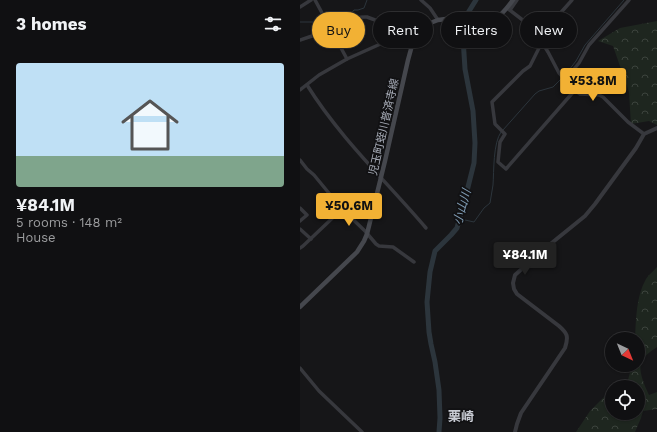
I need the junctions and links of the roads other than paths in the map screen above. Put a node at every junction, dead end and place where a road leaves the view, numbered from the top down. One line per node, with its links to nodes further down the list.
1 (311, 0): 8 (street)
2 (315, 0): 10 (street)
3 (420, 0): 13 (street)
4 (512, 0): 9 (main road)
5 (517, 0): 9 (street)
6 (572, 0): 11 (street)
7 (629, 0): 23 (street)
8 (300, 7)
9 (508, 9): 12 (street); 13 (main road)
10 (322, 12)
11 (561, 12)
12 (520, 17)
13 (438, 20): 14 (main road)
14 (433, 22)
15 (312, 36): 16 (street)
16 (300, 40)
17 (373, 47): 22 (street)
18 (341, 48): 22 (street)
19 (411, 48): 30 (main road, 児玉町蛭川普済寺線)
20 (539, 48): 26 (street)
21 (544, 48): 23 (street)
22 (347, 59): 24 (street)
23 (565, 80): 26 (street)
24 (307, 85): 25 (street); 30 (street)
25 (300, 90)
26 (575, 90): 28 (street)
27 (657, 128): 28 (street)
28 (644, 134): 43 (street)
29 (300, 160): 32 (street)
30 (381, 178): 35 (street); 36 (main road, 児玉町蛭川普済寺線)
31 (300, 208): 33 (street)
32 (342, 209): 36 (street); 37 (street)
33 (300, 221)
34 (300, 228): 37 (street)
35 (426, 228)
36 (368, 234): 39 (street); 40 (main road, 児玉町蛭川普済寺線)
37 (310, 239): 38 (street)
38 (300, 248)
39 (414, 262)
40 (300, 307)
41 (300, 368): 42 (street)
42 (362, 432)
43 (515, 432)

